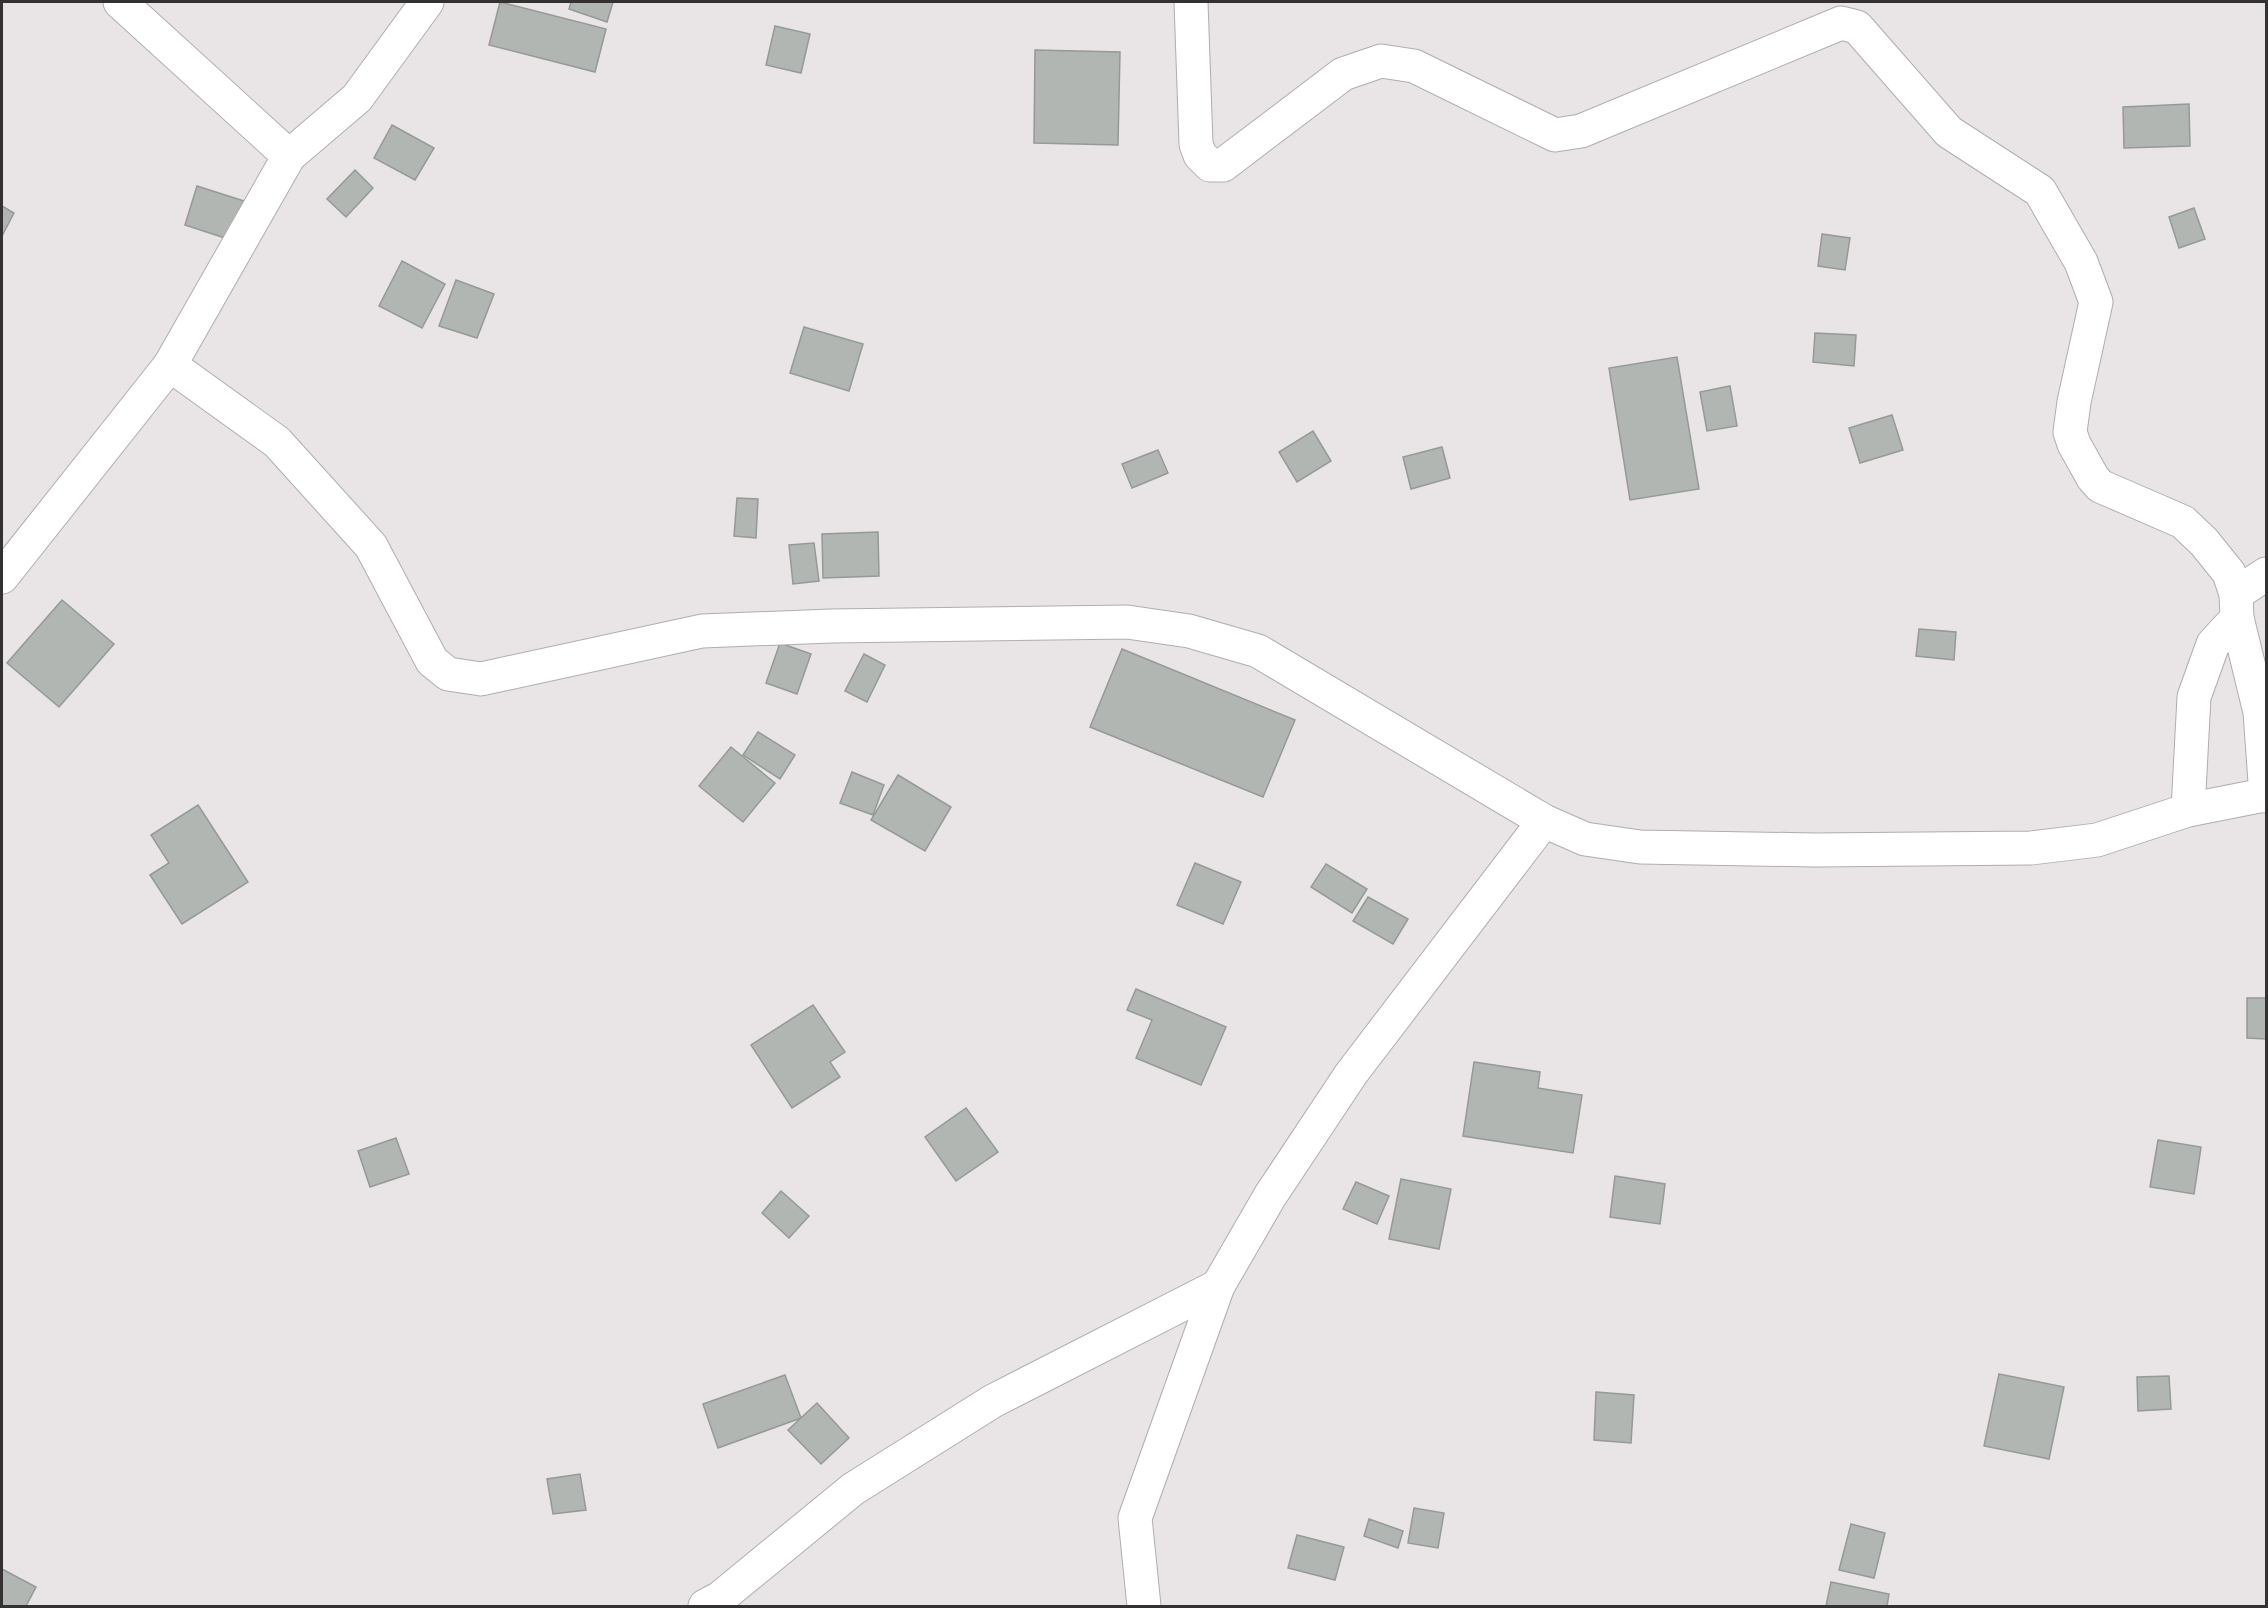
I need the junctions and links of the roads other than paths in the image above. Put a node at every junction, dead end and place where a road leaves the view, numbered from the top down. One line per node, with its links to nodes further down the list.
1 (120, 2): 4 (street)
2 (427, 2): 4 (street)
3 (1191, 2): 8 (street)
4 (289, 156): 5 (street)
5 (170, 365): 7 (street); 11 (street)
6 (2266, 574): 8 (street)
7 (2, 577)
8 (2237, 606): 9 (street); 10 (street)
9 (2266, 795): 10 (street)
10 (2188, 810): 11 (street)
11 (1544, 821): 12 (street)
12 (1218, 1286): 13 (street); 14 (street)
13 (705, 1606)
14 (1144, 1606)

